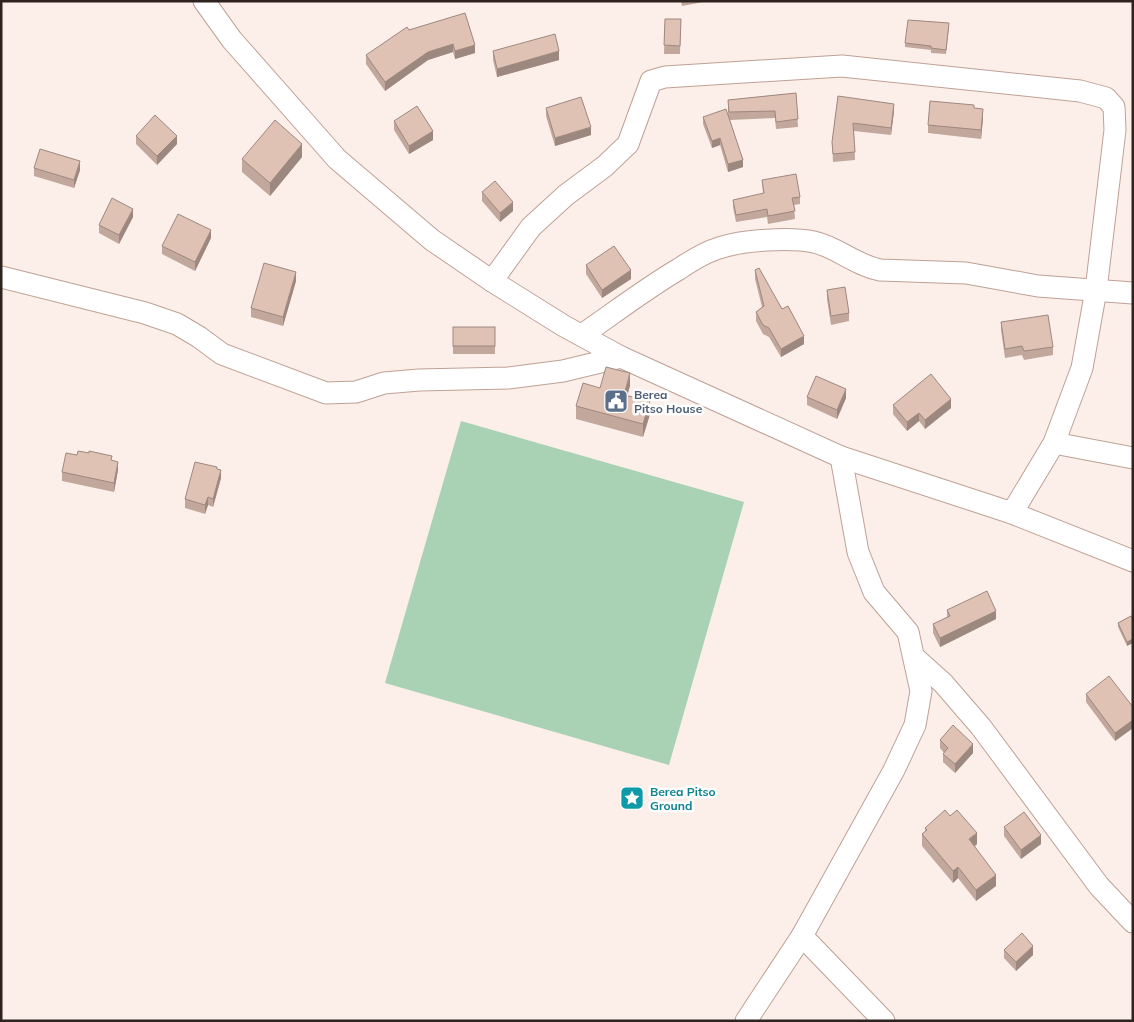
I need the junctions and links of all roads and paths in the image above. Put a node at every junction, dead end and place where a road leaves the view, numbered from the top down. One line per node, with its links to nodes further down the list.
1 (204, 1): 3 (street)
2 (1, 277): 7 (street)
3 (492, 281): 4 (street); 6 (street)
4 (1096, 290): 5 (street); 6 (street); 8 (street)
5 (1133, 293)
6 (582, 336): 7 (street)
7 (621, 357): 9 (street)
8 (1054, 443): 10 (street); 11 (street)
9 (842, 457): 11 (street); 13 (street)
10 (1133, 458)
11 (1012, 514): 12 (street)
12 (1133, 561)
13 (914, 657): 14 (street); 15 (street)
14 (1133, 922)
15 (802, 936): 16 (street); 17 (street)
16 (746, 1021)
17 (884, 1021)

